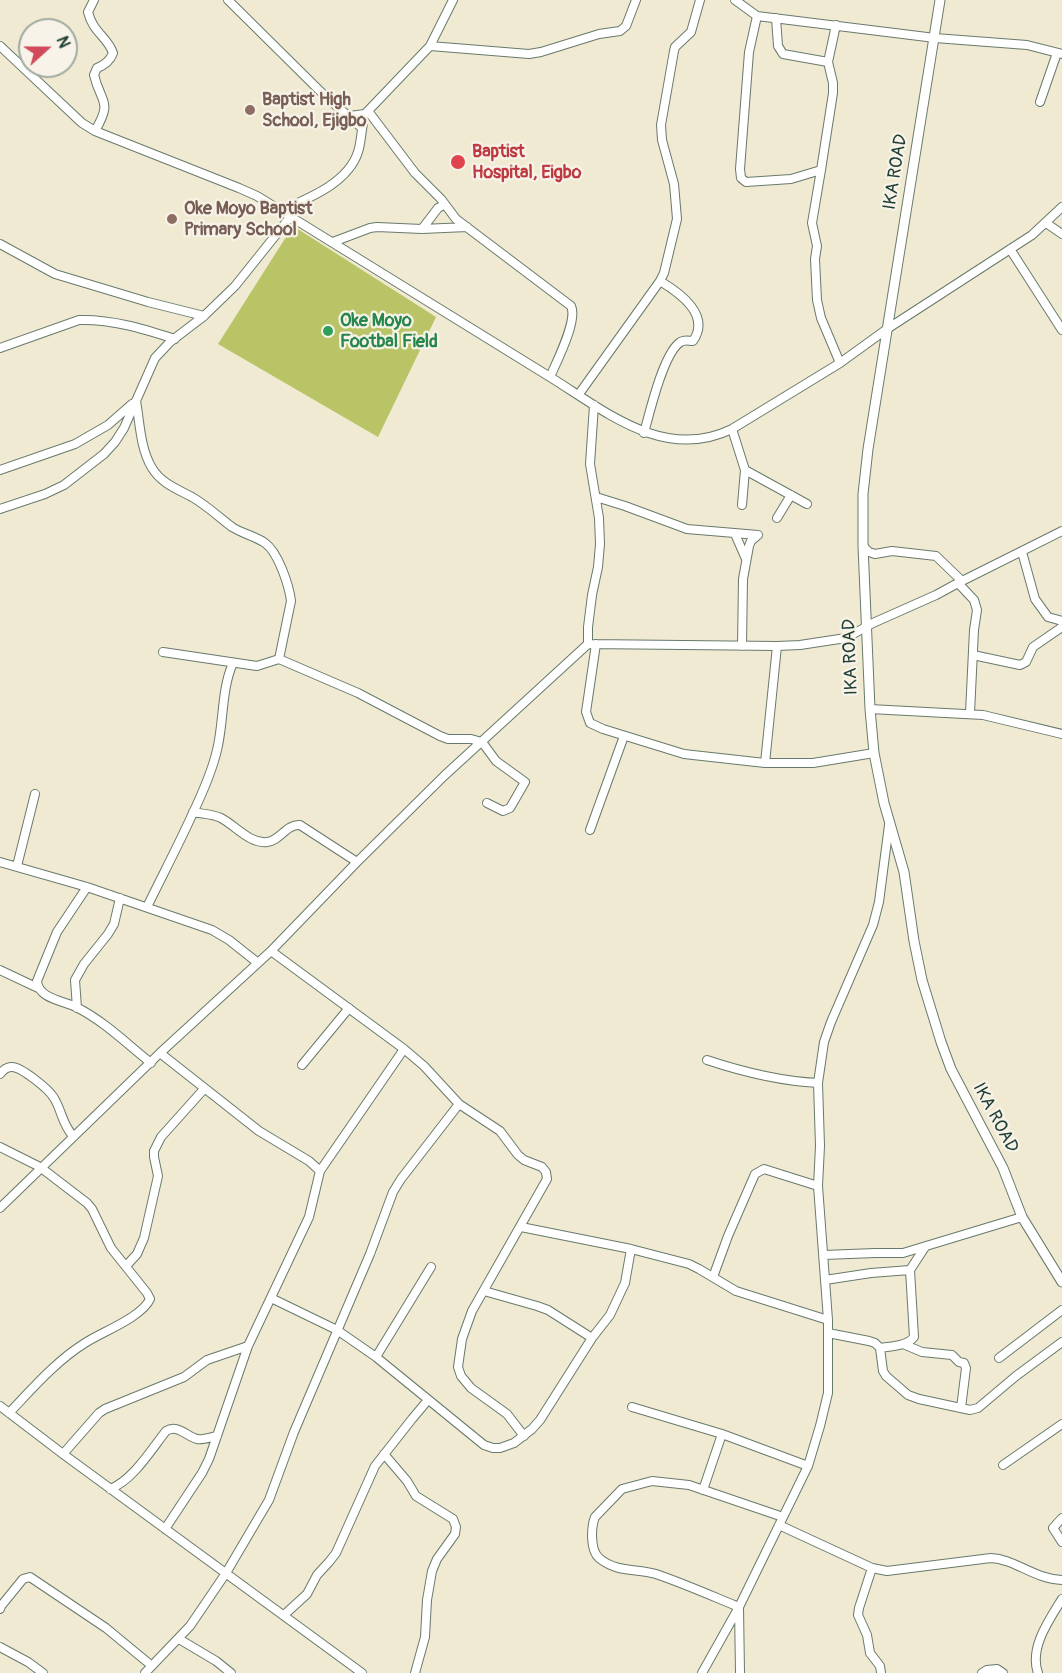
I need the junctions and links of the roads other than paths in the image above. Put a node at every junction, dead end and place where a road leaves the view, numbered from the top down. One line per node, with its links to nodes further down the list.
1 (94, 0): 20 (street)
2 (228, 0): 18 (street)
3 (453, 0): 13 (street)
4 (636, 0): 13 (street)
5 (700, 0): 33 (street)
6 (735, 0): 8 (street)
7 (940, 0): 11 (street, IKA ROAD)
8 (757, 16): 9 (street); 21 (street)
9 (776, 18): 10 (street); 15 (street)
10 (836, 25): 11 (street); 15 (street)
11 (935, 38): 14 (street); 35 (street, IKA ROAD)
12 (0, 46): 20 (street)
13 (430, 46): 17 (street)
14 (1060, 54): 16 (street)
15 (828, 62): 21 (street)
16 (1040, 102)
17 (367, 112): 18 (street); 19 (street); 22 (street)
18 (350, 116): 19 (street)
19 (362, 128): 24 (street)
20 (95, 131): 24 (street)
21 (822, 170): 39 (street)
22 (444, 205): 27 (street); 28 (street)
23 (1062, 207): 26 (street)
24 (282, 210): 25 (street)
25 (291, 216): 30 (street); 34 (street)
26 (1046, 223): 29 (street); 32 (street)
27 (467, 227): 28 (street); 40 (street)
28 (422, 229): 30 (street)
29 (1062, 234)
30 (333, 242): 40 (street)
31 (0, 244): 34 (street)
32 (1010, 249): 35 (street); 36 (street)
33 (660, 281): 41 (street); 45 (street)
34 (204, 316): 37 (street)
35 (887, 329): 39 (street); 56 (street, IKA ROAD)
36 (1062, 330)
37 (175, 339): 38 (street); 42 (street)
38 (0, 348)
39 (840, 363): 44 (street)
40 (550, 377): 41 (street)
41 (579, 394): 43 (street)
42 (136, 401): 46 (street); 52 (street); 68 (street)
43 (594, 405): 45 (street); 49 (street)
44 (732, 429): 45 (street); 47 (street)
45 (644, 432)
46 (0, 470)
47 (745, 470): 48 (street); 51 (street)
48 (791, 495): 50 (street); 53 (street)
49 (596, 497): 55 (street); 63 (street)
50 (807, 504)
51 (742, 505)
52 (0, 509)
53 (777, 519)
54 (1062, 531): 57 (street)
55 (735, 534): 58 (street); 58 (street)
56 (863, 546): 59 (street); 61 (street, IKA ROAD)
57 (1022, 552): 59 (street); 60 (street)
58 (746, 559): 64 (street)
59 (960, 582): 61 (street); 67 (street)
60 (1062, 621)
61 (867, 627): 65 (street); 70 (street, IKA ROAD)
62 (1062, 627): 67 (street)
63 (592, 644): 64 (street); 73 (street); 74 (street)
64 (742, 646): 65 (street)
65 (777, 646): 76 (street)
66 (163, 652): 69 (street)
67 (973, 655): 71 (street)
68 (279, 659): 69 (street); 74 (street)
69 (233, 663): 79 (street)
70 (870, 709): 71 (street); 75 (street, IKA ROAD)
71 (970, 713): 72 (street)
72 (1062, 734)
73 (624, 736): 76 (street); 81 (street)
74 (482, 742): 78 (street); 83 (street)
75 (874, 753): 76 (street); 80 (street, IKA ROAD)
76 (765, 763)
77 (35, 794): 84 (street)
78 (488, 803)
79 (194, 812): 83 (street); 87 (street)
80 (890, 821): 100 (street); 111 (street, IKA ROAD)
81 (590, 830)
82 (0, 862): 84 (street)
83 (357, 862): 88 (street)
84 (17, 866): 85 (street)
85 (87, 887): 86 (street); 91 (street)
86 (120, 898): 87 (street); 92 (street)
87 (147, 907): 89 (street)
88 (271, 951): 89 (street); 93 (street)
89 (258, 963): 95 (street)
90 (0, 970): 91 (street)
91 (38, 988): 92 (street)
92 (77, 1008): 97 (street)
93 (349, 1008): 94 (street); 98 (street)
94 (404, 1049): 102 (street); 105 (street)
95 (160, 1053): 97 (street); 101 (street)
96 (707, 1060): 100 (street)
97 (151, 1063): 103 (street)
98 (302, 1065)
99 (0, 1074): 103 (street)
100 (818, 1083): 109 (street)
101 (204, 1089): 106 (street); 116 (street)
102 (459, 1104): 112 (street); 126 (street)
103 (73, 1136): 107 (street)
104 (0, 1147): 107 (street)
105 (329, 1159): 106 (street); 108 (street)
106 (309, 1161): 108 (street)
107 (40, 1167): 110 (street); 116 (street)
108 (321, 1170): 123 (street)
109 (818, 1186): 115 (street); 119 (street)
110 (0, 1208)
111 (1022, 1216): 113 (street); 121 (street, IKA ROAD)
112 (521, 1227): 114 (street); 122 (street)
113 (925, 1247): 115 (street); 118 (street)
114 (631, 1249): 119 (street); 128 (street)
115 (824, 1255): 120 (street)
116 (126, 1266): 139 (street)
117 (431, 1267): 133 (street)
118 (910, 1270): 120 (street); 130 (street)
119 (713, 1277): 125 (street)
120 (825, 1280): 125 (street)
121 (1062, 1282)
122 (484, 1291): 128 (street); 143 (street)
123 (271, 1298): 126 (street); 131 (street)
124 (1062, 1310): 134 (street)
125 (828, 1320): 127 (street)
126 (337, 1330): 133 (street); 156 (street)
127 (828, 1333): 132 (street); 147 (street)
128 (592, 1338): 143 (street)
129 (1062, 1342): 138 (street)
130 (903, 1344): 132 (street); 138 (street)
131 (248, 1346): 142 (street); 145 (street)
132 (880, 1347): 138 (street)
133 (376, 1357): 135 (street)
134 (999, 1358)
135 (428, 1400): 143 (street); 144 (street)
136 (0, 1406): 139 (street)
137 (632, 1407): 141 (street)
138 (961, 1408)
139 (9, 1413): 145 (street)
140 (1062, 1424): 146 (street)
141 (723, 1434): 147 (street); 149 (street)
142 (217, 1436): 148 (street); 153 (street)
143 (524, 1436)
144 (384, 1454): 161 (street); 169 (street)
145 (63, 1455): 148 (street)
146 (1003, 1465)
147 (808, 1466): 150 (street)
148 (110, 1489): 153 (street)
149 (703, 1490): 150 (street); 160 (street)
150 (783, 1516): 152 (street)
151 (1062, 1518): 154 (street)
152 (779, 1525): 155 (street); 160 (street)
153 (165, 1529): 156 (street)
154 (1062, 1542)
155 (872, 1568): 157 (street); 172 (street)
156 (226, 1573): 161 (street); 162 (street)
157 (1062, 1580)
158 (1062, 1599): 175 (street)
159 (0, 1607): 164 (street)
160 (740, 1607): 170 (street); 171 (street)
161 (284, 1615): 168 (street)
162 (179, 1639): 164 (street); 167 (street)
163 (0, 1647): 165 (street)
164 (152, 1666): 166 (street)
165 (43, 1673)
166 (145, 1673)
167 (231, 1673)
168 (362, 1673)
169 (415, 1673)
170 (702, 1673)
171 (740, 1673)
172 (881, 1673)
173 (982, 1673): 174 (street)
174 (1004, 1673)
175 (1038, 1673)

